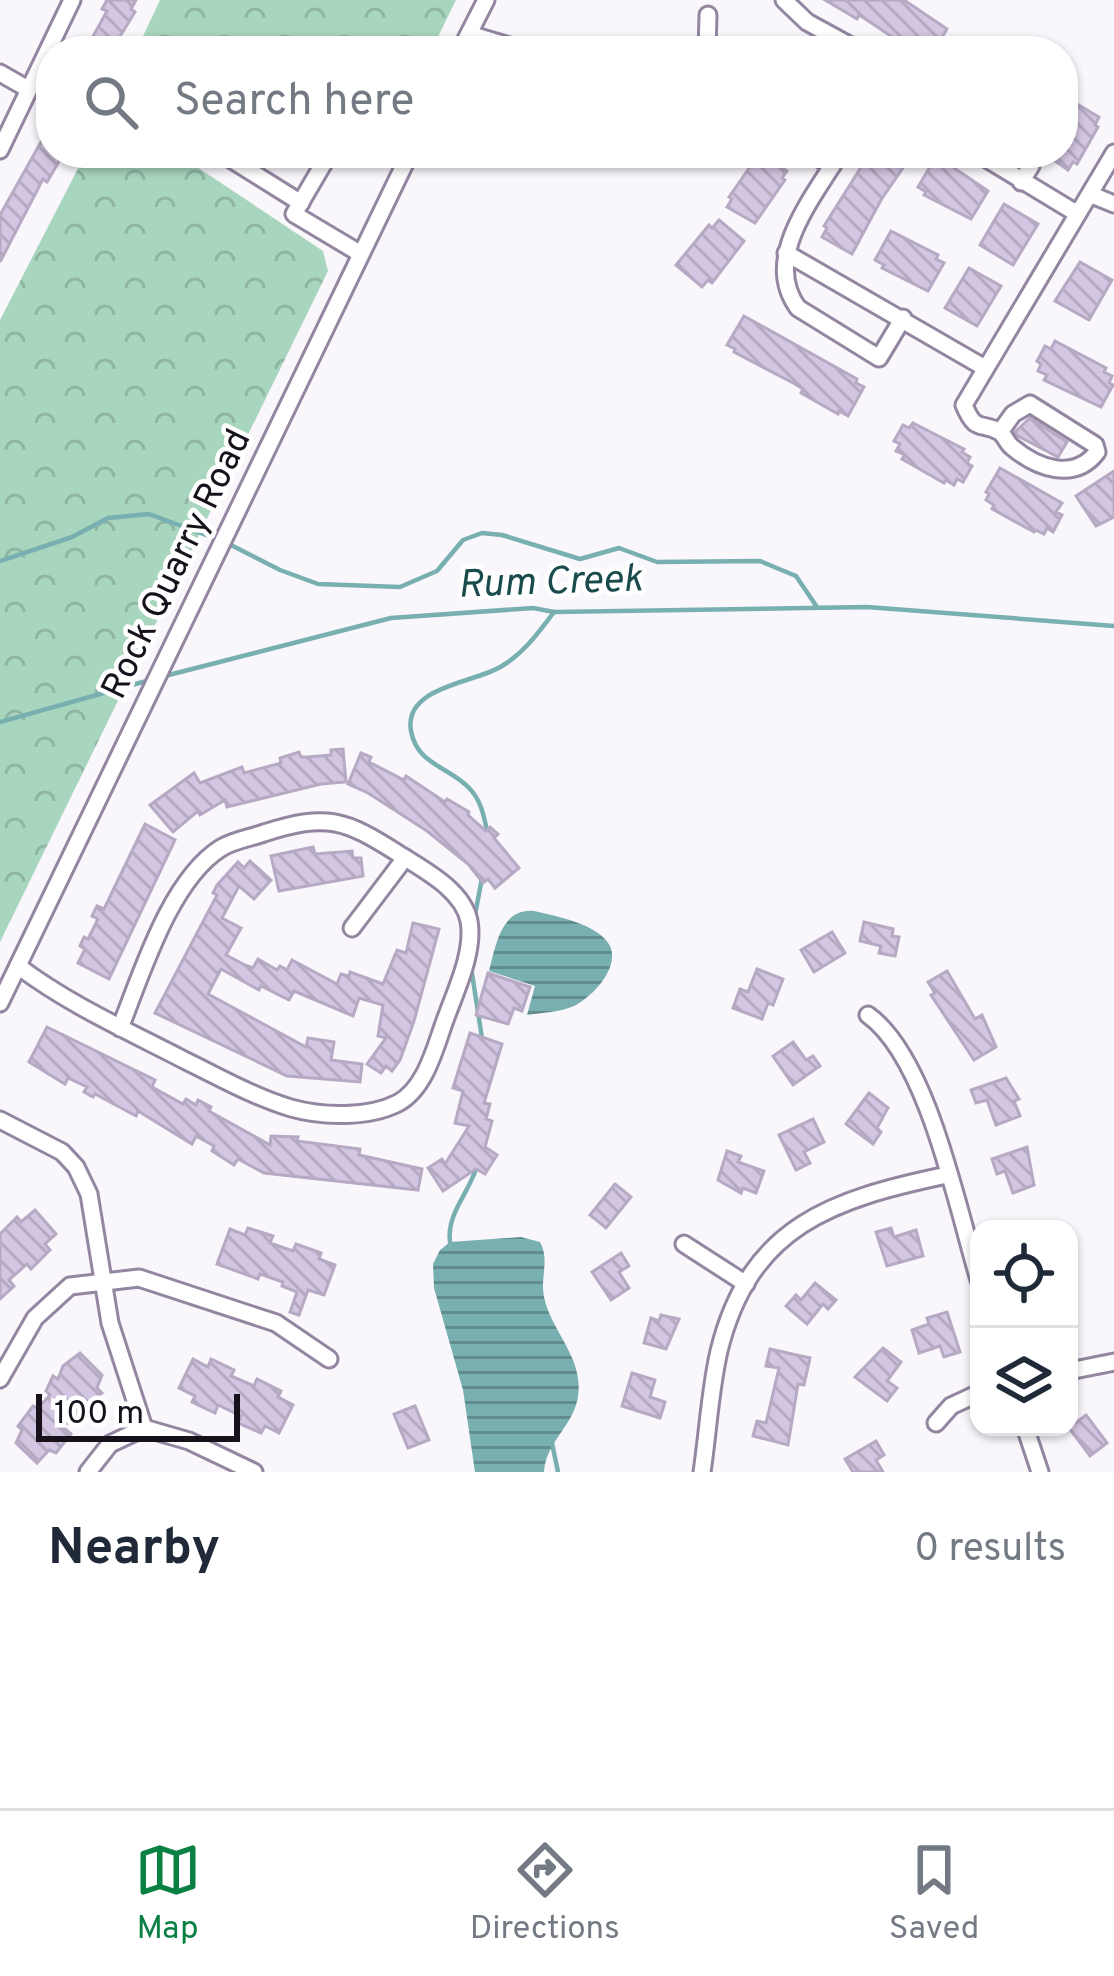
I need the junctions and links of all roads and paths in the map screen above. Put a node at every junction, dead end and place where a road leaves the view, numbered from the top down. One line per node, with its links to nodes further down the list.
1 (72, 0): 6 (street)
2 (486, 0): 5 (street)
3 (784, 0): 9 (street)
4 (708, 15): 8 (street)
5 (469, 34): 7 (street)
6 (54, 36)
7 (476, 36)
8 (707, 36)
9 (833, 36)
10 (0, 73): 12 (street)
11 (36, 73): 12 (street)
12 (28, 89): 13 (street)
13 (0, 150)
14 (1114, 153): 22 (street)
15 (245, 168): 23 (street)
16 (321, 168): 23 (street)
17 (403, 168): 27 (street, Rock Quarry Road)
18 (831, 168): 26 (street)
19 (999, 168): 21 (street)
20 (1026, 168): 21 (street)
21 (1021, 182): 25 (street)
22 (1092, 195): 24 (street); 25 (street)
23 (301, 203): 27 (street)
24 (1114, 203)
25 (1076, 212): 29 (street)
26 (786, 253): 28 (street); 28 (street)
27 (361, 254): 33 (street, Rock Quarry Road)
28 (903, 317): 29 (street)
29 (985, 368): 30 (street)
30 (1000, 432): 30 (street)
31 (405, 858): 32 (street); 36 (street); 36 (street)
32 (352, 928)
33 (18, 966): 34 (street, Rock Quarry Road); 36 (street)
34 (0, 1003)
35 (868, 1015): 38 (street)
36 (120, 1028)
37 (0, 1120): 41 (street)
38 (947, 1174): 40 (street); 42 (street)
39 (684, 1244): 42 (street)
40 (970, 1250)
41 (103, 1281): 43 (street); 46 (street); 49 (street)
42 (746, 1284): 53 (street)
43 (329, 1359)
44 (1114, 1362): 45 (street)
45 (1078, 1369)
46 (0, 1379)
47 (970, 1397): 48 (street)
48 (936, 1423)
49 (145, 1428): 51 (street); 52 (street)
50 (1028, 1436): 54 (street)
51 (88, 1472)
52 (254, 1472)
53 (702, 1472)
54 (1040, 1472)

